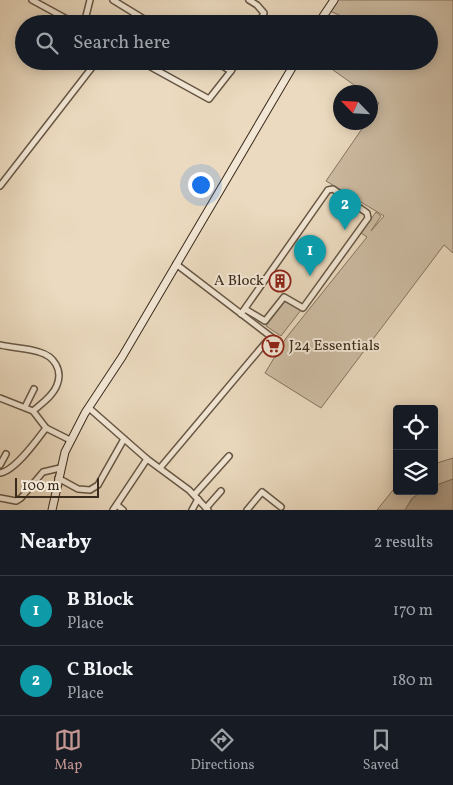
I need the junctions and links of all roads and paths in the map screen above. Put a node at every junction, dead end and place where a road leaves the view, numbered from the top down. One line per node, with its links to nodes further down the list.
1 (32, 0): 6 (street)
2 (90, 0): 7 (street)
3 (112, 0): 8 (street)
4 (249, 0): 9 (street)
5 (334, 0): 10 (street)
6 (60, 15)
7 (86, 15)
8 (137, 15)
9 (263, 15)
10 (324, 15)
11 (90, 70): 15 (street)
12 (156, 70): 14 (street)
13 (291, 70): 16 (street)
14 (231, 71)
15 (0, 186)
16 (176, 264): 19 (street); 27 (street)
17 (246, 309): 18 (street); 18 (street); 19 (street)
18 (252, 313): 20 (street)
19 (241, 314): 20 (street)
20 (247, 319): 21 (street)
21 (274, 339)
22 (266, 342): 37 (street)
23 (0, 345): 28 (street)
24 (34, 389): 26 (street)
25 (0, 398): 26 (street)
26 (25, 407): 28 (street)
27 (89, 408): 30 (street); 31 (street)
28 (33, 411): 29 (street)
29 (46, 428): 30 (street); 38 (street)
30 (70, 440): 36 (street)
31 (124, 440): 34 (street); 39 (street)
32 (6, 454): 35 (street)
33 (229, 456): 41 (street)
34 (147, 460): 37 (street); 44 (street)
35 (0, 465)
36 (60, 468): 39 (street); 42 (street)
37 (160, 468): 41 (street)
38 (0, 472)
39 (58, 478): 46 (street)
40 (221, 491): 45 (street)
41 (196, 497): 45 (street); 48 (street)
42 (0, 498)
43 (281, 507): 49 (street)
44 (115, 508): 47 (street)
45 (207, 509)
46 (52, 510)
47 (123, 510)
48 (192, 510)
49 (247, 510)

